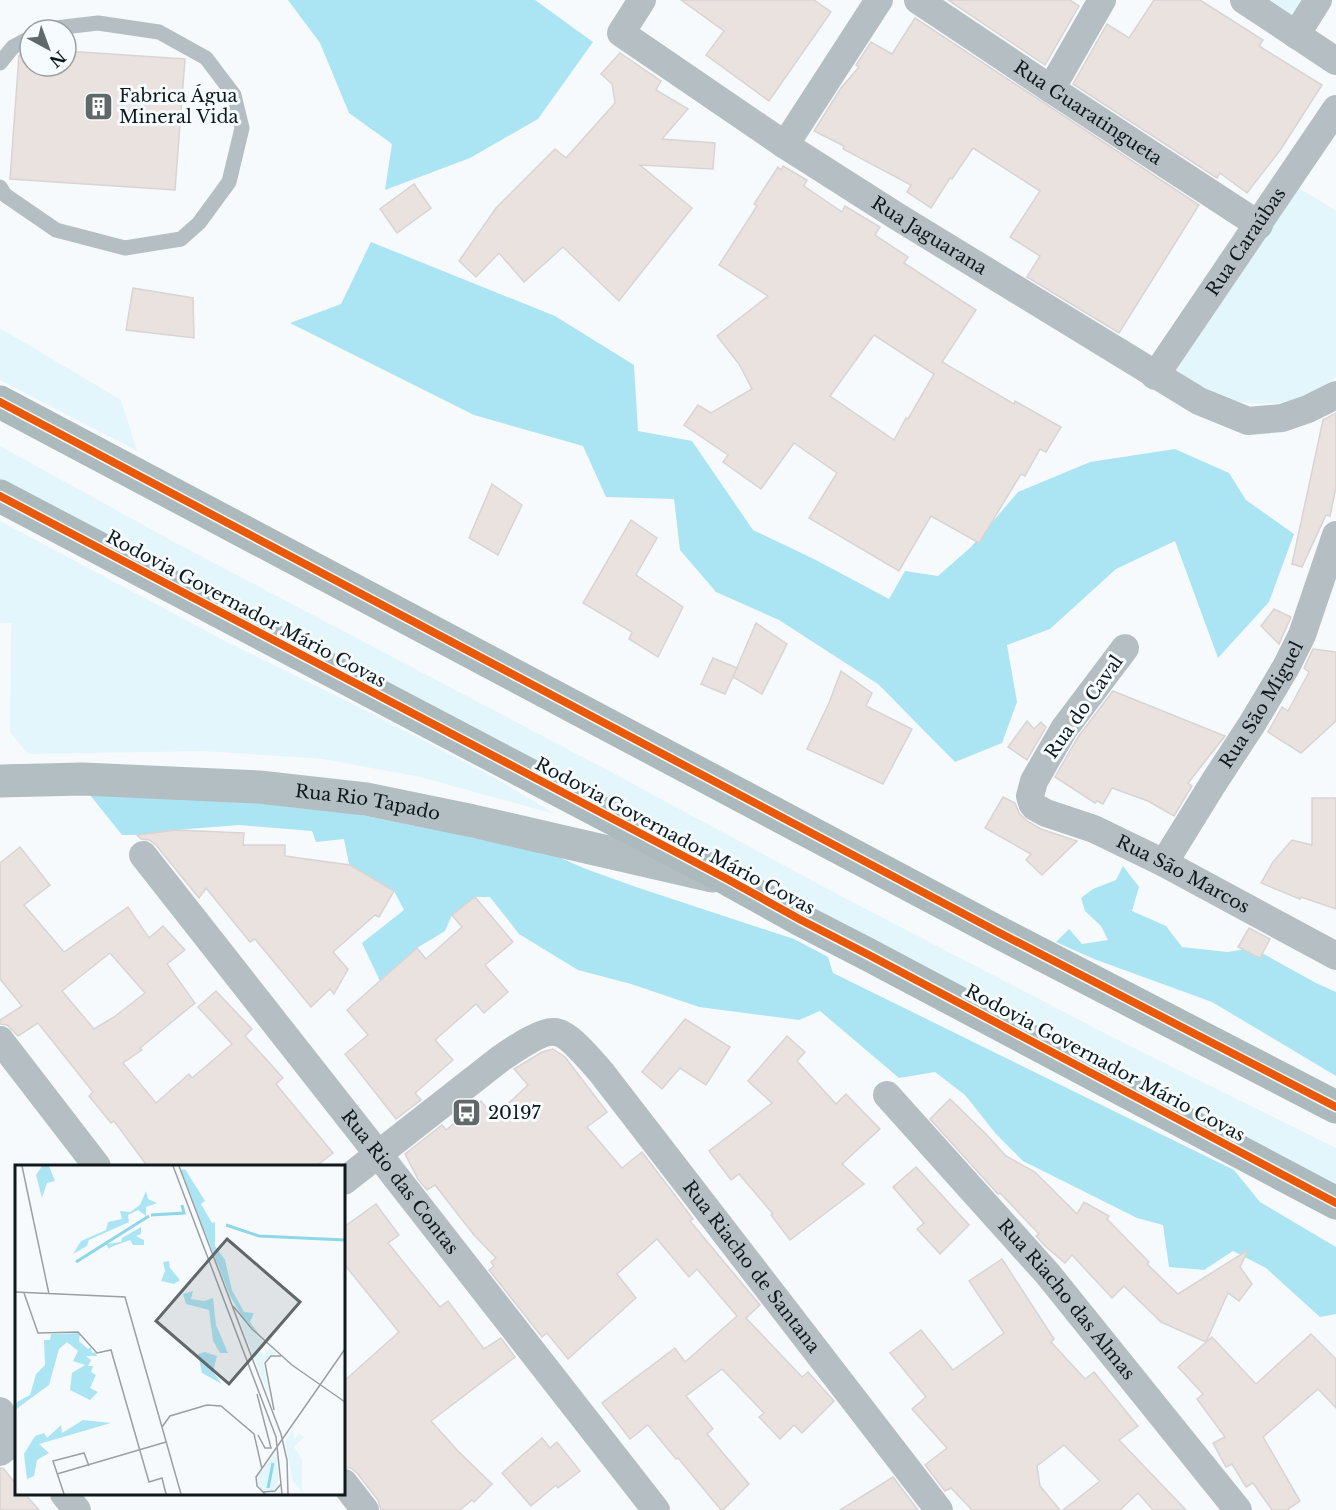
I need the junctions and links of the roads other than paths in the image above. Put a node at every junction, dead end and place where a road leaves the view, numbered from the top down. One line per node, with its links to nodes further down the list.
1 (642, 0): 14 (street, Rua Jaguarana)
2 (879, 0): 14 (street)
3 (918, 0): 12 (street, Rua Guaratingueta)
4 (1102, 0): 12 (street)
5 (1244, 0): 8 (street)
6 (1318, 0): 8 (street)
7 (78, 25): 15 (lane)
8 (1296, 35): 10 (street)
9 (18, 44): 11 (lane)
10 (1336, 61)
11 (0, 63)
12 (1051, 89): 16 (street, Rua Guaratingueta)
13 (1336, 109): 16 (street, Rua Caraúbas)
14 (785, 145): 17 (street, Rua Jaguarana)
15 (0, 187)
16 (1259, 225): 17 (street, Rua Caraúbas)
17 (1155, 376): 18 (street, Rua Jaguarana)
18 (1336, 395)
19 (0, 402): 31 (highway)
20 (0, 496): 27 (highway, Rodovia Governador Mário Covas)
21 (1336, 535): 26 (street, Rua São Miguel)
22 (1125, 648): 24 (street, Rua do Caval)
23 (0, 781): 27 (main road, Rua Rio Tapado)
24 (1030, 800): 26 (street, Rua São Marcos)
25 (143, 855): 32 (street, Rua Rio das Contas)
26 (1164, 863): 28 (street, Rua São Marcos)
27 (729, 880): 35 (highway, Rodovia Governador Mário Covas)
28 (1336, 956)
29 (0, 1040): 33 (street)
30 (887, 1095): 46 (street, Rua Riacho das Almas)
31 (1336, 1107)
32 (378, 1154): 34 (street); 44 (street, Rua Rio das Contas); 45 (street, Rua Riacho de Santana)
33 (96, 1165)
34 (345, 1180)
35 (1336, 1203)
36 (0, 1411): 37 (street)
37 (15, 1431)
38 (15, 1441): 39 (street)
39 (0, 1452)
40 (345, 1484): 43 (street)
41 (65, 1495): 42 (street)
42 (76, 1510)
43 (365, 1510)
44 (656, 1510)
45 (939, 1510)
46 (1238, 1510)

